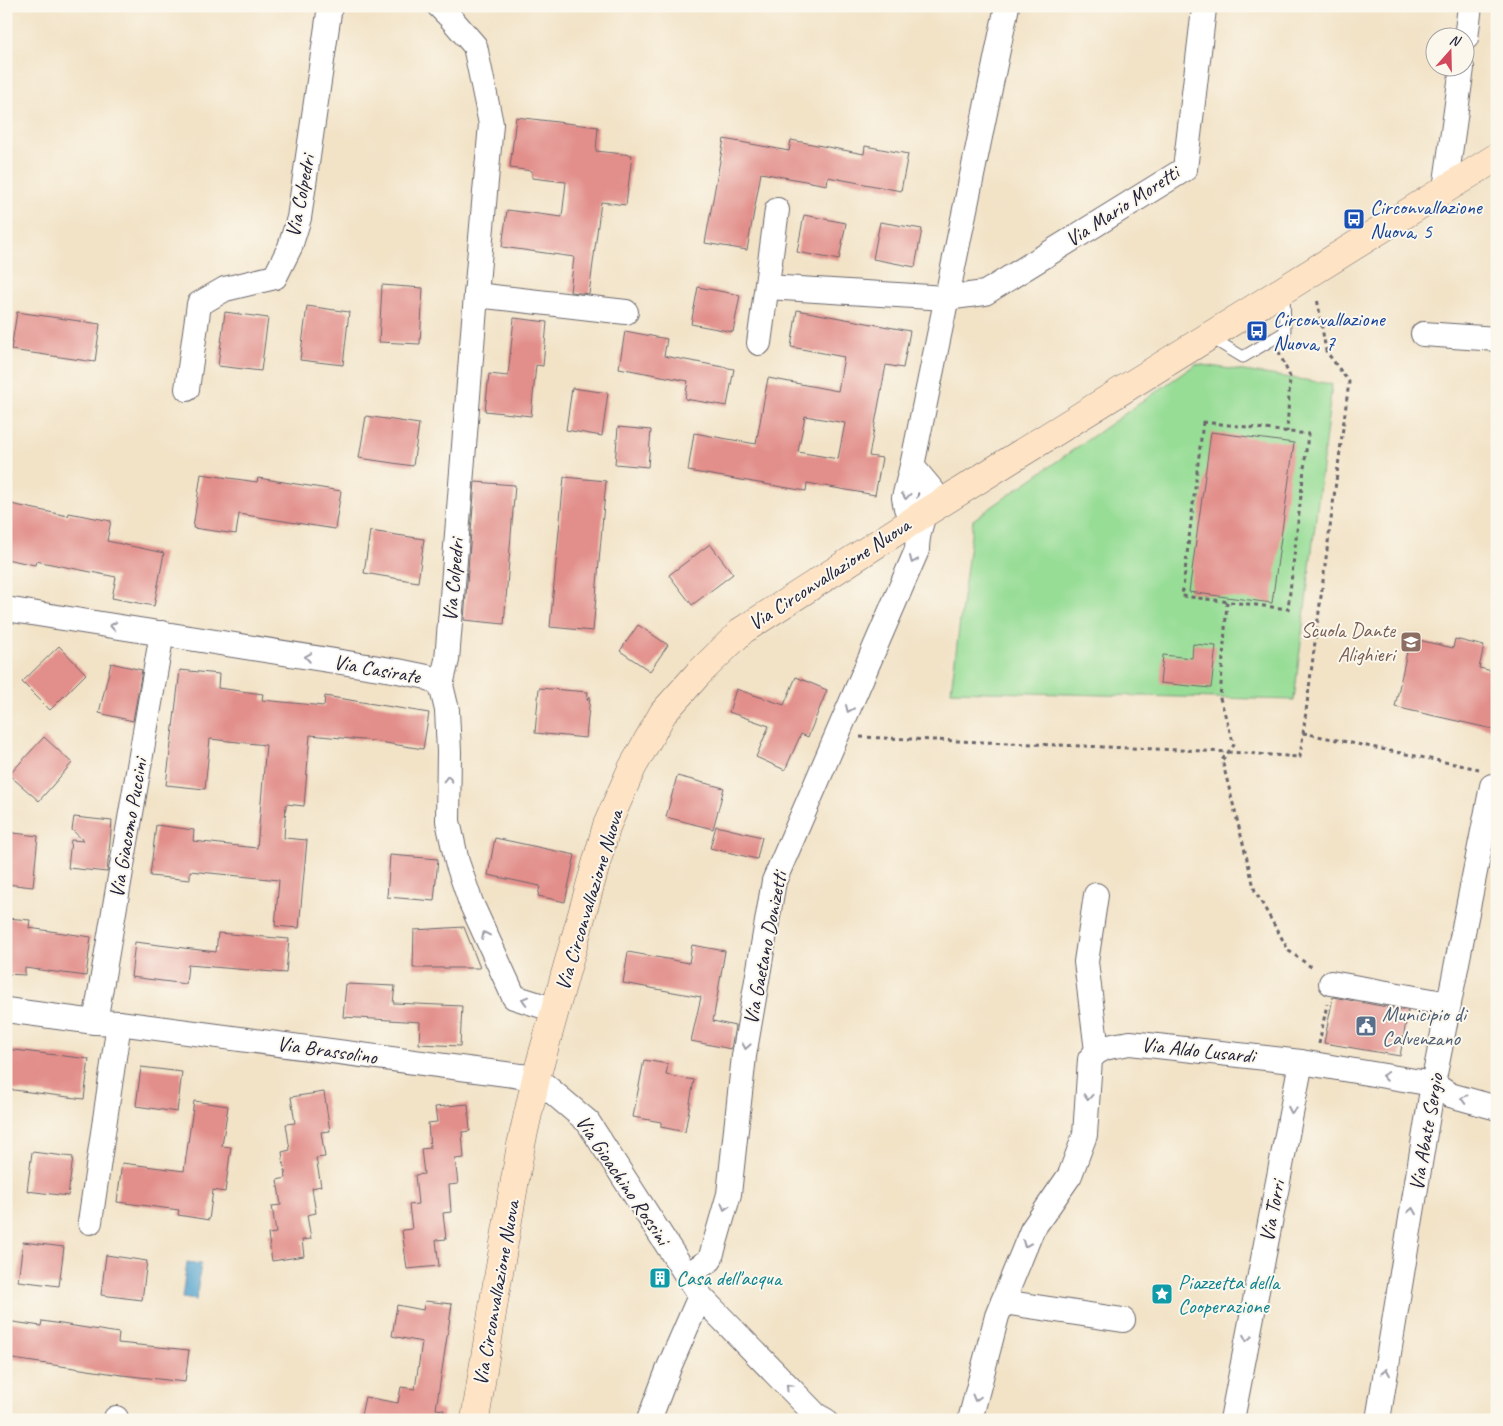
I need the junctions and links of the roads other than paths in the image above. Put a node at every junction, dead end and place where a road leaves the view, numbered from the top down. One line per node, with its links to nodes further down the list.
1 (330, 6): 20 (street, Via Colpedri)
2 (438, 6): 13 (street, Via Colpedri)
3 (1007, 6): 14 (street)
4 (1470, 6): 6 (street)
5 (1204, 9): 14 (street, Via Mario Moretti)
6 (1467, 28)
7 (1461, 78): 9 (street)
8 (1497, 157): 9 (main road, Via Circonvallazione Nuova)
9 (1445, 189): 12 (main road, Via Circonvallazione Nuova)
10 (778, 210): 11 (street)
11 (767, 287): 14 (street, Via Mario Moretti); 19 (street)
12 (1284, 290): 17 (main road, Via Circonvallazione Nuova); 17 (lane)
13 (476, 295): 15 (street); 24 (street, Via Colpedri)
14 (946, 298): 21 (street, Via Circonvallazione Nuova)
15 (626, 312)
16 (1423, 334): 18 (street)
17 (1210, 337): 21 (main road, Via Circonvallazione Nuova)
18 (1497, 339)
19 (759, 343)
20 (187, 389)
21 (925, 513): 30 (main road, Via Circonvallazione Nuova); 39 (street, Via Gaetano Donizetti, one-way to 39)
22 (6, 609): 23 (street, Via Casirate, one-way to 22)
23 (162, 633): 24 (street, Via Casirate, one-way to 23); 31 (street, Via Giacomo Puccini)
24 (441, 684): 30 (street, Via Casirate, one-way to 24)
25 (1489, 778): 28 (street, Via Abate Sergio)
26 (1096, 895): 33 (street)
27 (1331, 982): 28 (street)
28 (1449, 1004): 36 (street, Via Abate Sergio)
29 (6, 1010): 31 (street, Via Brassolino)
30 (555, 1010): 35 (main road, Via Circonvallazione Nuova)
31 (95, 1022): 32 (street, Via Brassolino)
32 (119, 1023): 35 (street, Via Brassolino); 38 (street)
33 (1097, 1050): 34 (street, Via Aldo Lusardi); 41 (street, one-way to 41)
34 (1308, 1063): 36 (street, Via Aldo Lusardi, one-way to 34); 47 (street, Via Torri, one-way to 47)
35 (536, 1078): 39 (street, Via Gioachino Rossini); 43 (main road, Via Circonvallazione Nuova)
36 (1433, 1084): 37 (street, one-way to 36); 48 (street, Via Abate Sergio, one-way to 36)
37 (1497, 1108)
38 (90, 1222)
39 (686, 1275): 40 (street, Via Gioachino Rossini)
40 (700, 1296): 44 (street); 45 (street, Via Gioachino Rossini, one-way to 40)
41 (1003, 1302): 42 (street); 46 (street, one-way to 46)
42 (1123, 1320)
43 (475, 1420)
44 (649, 1420)
45 (825, 1420)
46 (970, 1420)
47 (1232, 1420)
48 (1378, 1420)

